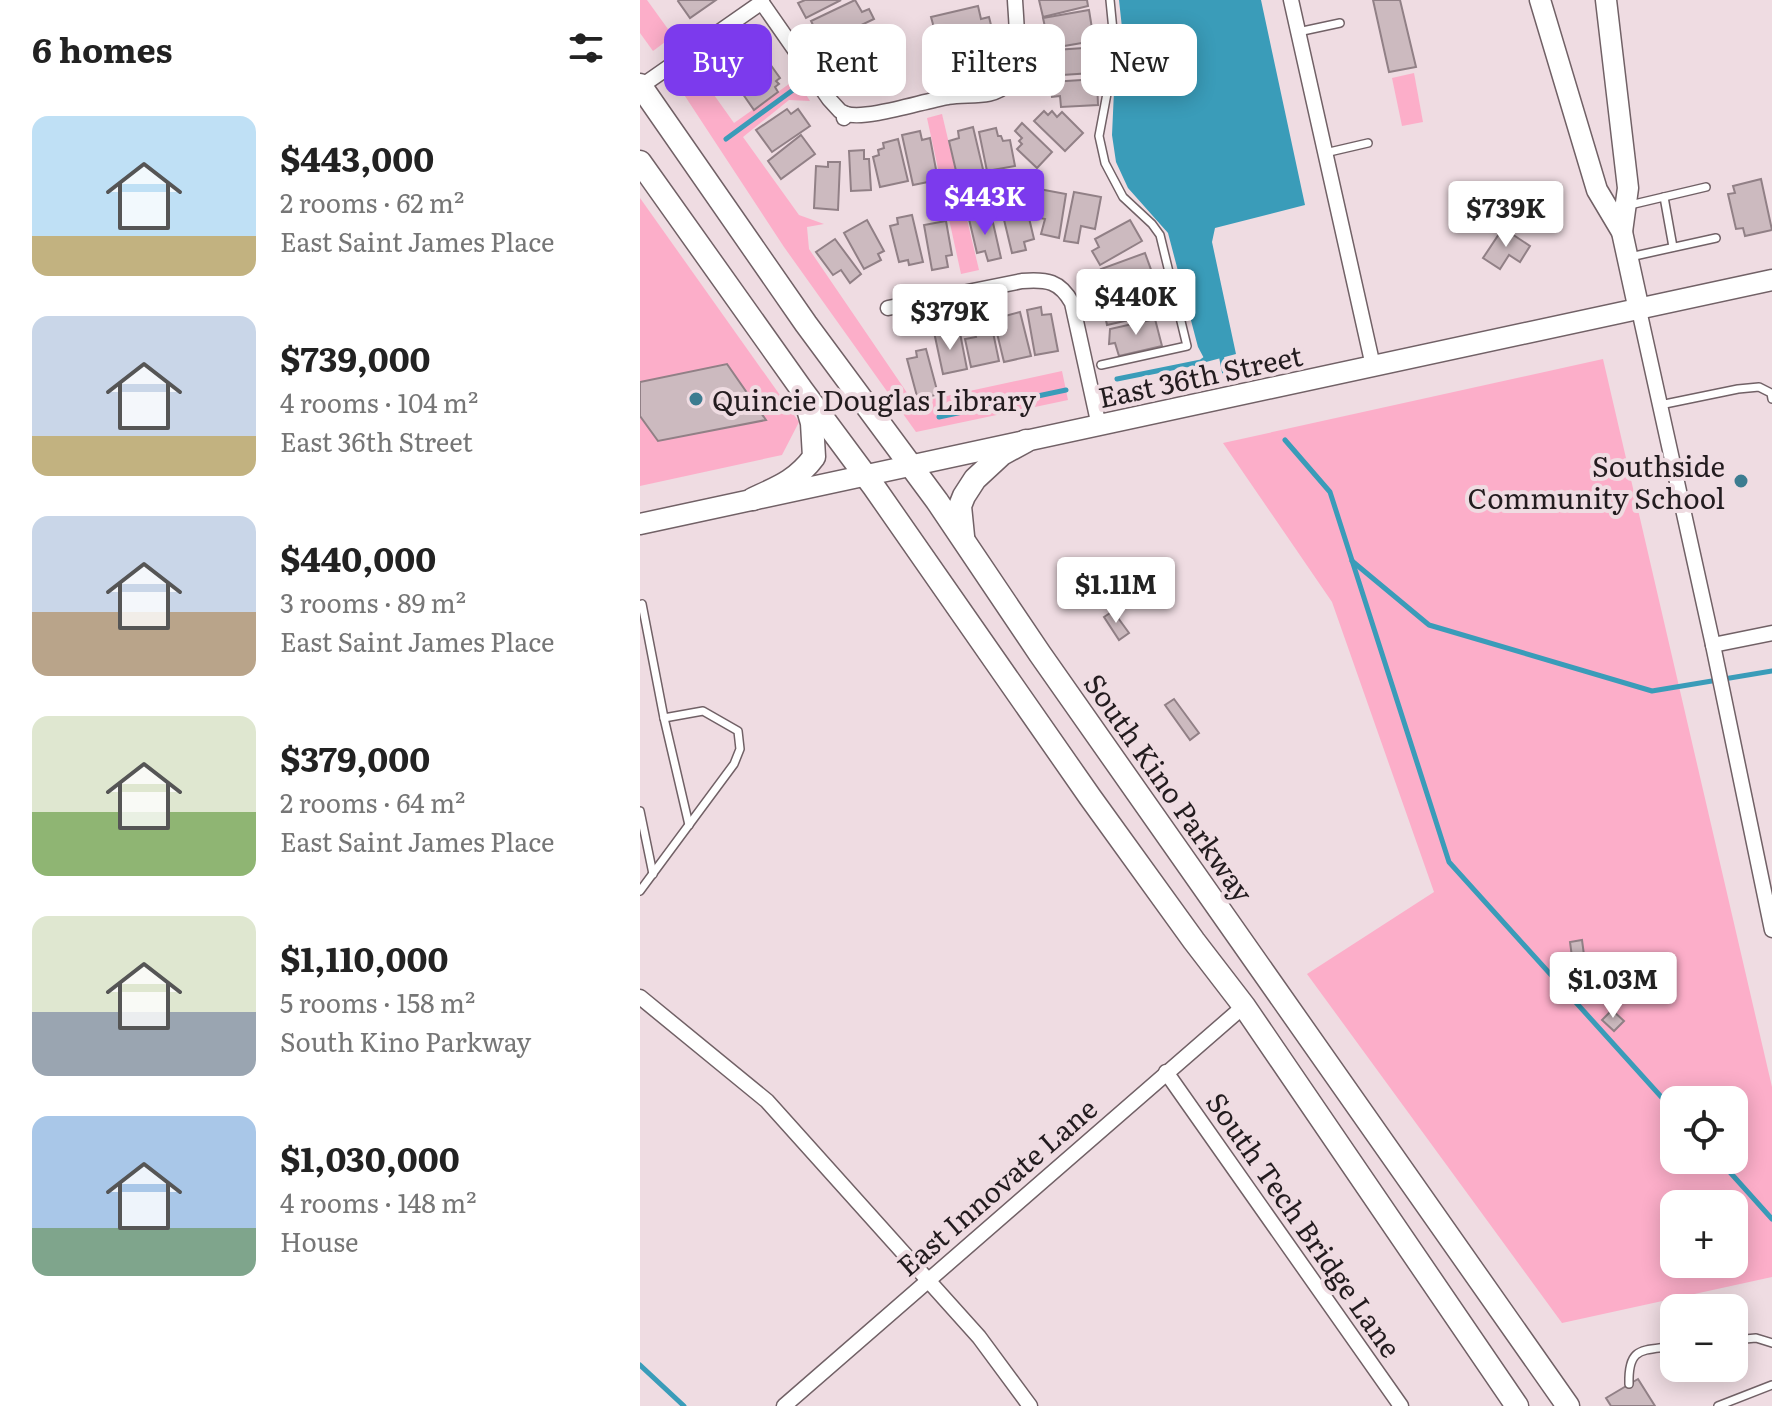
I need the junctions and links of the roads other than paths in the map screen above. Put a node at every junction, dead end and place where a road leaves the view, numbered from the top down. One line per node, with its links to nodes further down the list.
1 (1015, 0): 6 (street)
2 (1110, 0): 23 (lane)
3 (1291, 0): 8 (street)
4 (1540, 0): 16 (main road)
5 (1606, 0): 15 (main road)
6 (761, 1): 9 (street)
7 (1340, 23): 8 (lane)
8 (1298, 32): 11 (street)
9 (640, 86): 30 (main road, South Kino Parkway)
10 (1368, 143): 11 (lane)
11 (1325, 153): 24 (street)
12 (640, 162): 25 (main road)
13 (1706, 187): 14 (lane)
14 (1664, 197): 15 (lane); 18 (lane)
15 (1626, 206): 16 (main road)
16 (1622, 232): 19 (main road)
17 (1716, 238): 18 (lane)
18 (1673, 247): 19 (lane)
19 (1628, 258): 22 (main road)
20 (1772, 280): 22 (main road, East 36th Street)
21 (888, 308): 28 (street)
22 (1639, 310): 24 (main road, East 36th Street); 27 (street)
23 (1101, 365)
24 (1373, 366): 28 (main road, East 36th Street)
25 (802, 390): 31 (main road); 32 (main road)
26 (1772, 399): 27 (lane)
27 (1660, 405): 37 (street)
28 (1099, 426): 29 (main road, East 36th Street)
29 (1026, 441): 30 (main road, East 36th Street); 34 (main road)
30 (911, 465): 31 (main road, East 36th Street); 34 (main road, South Kino Parkway)
31 (865, 475): 32 (main road, East 36th Street); 46 (main road)
32 (753, 499): 33 (main road, East 36th Street)
33 (640, 524)
34 (964, 541): 58 (main road, South Kino Parkway)
35 (640, 605): 38 (lane)
36 (1772, 633): 37 (street)
37 (1713, 645): 43 (street)
38 (664, 718): 40 (lane); 40 (lane)
39 (640, 811): 41 (lane)
40 (689, 825): 41 (lane)
41 (653, 874): 42 (lane)
42 (640, 891)
43 (1770, 912): 44 (street)
44 (1772, 930)
45 (640, 997): 48 (street)
46 (1244, 1006): 47 (street, East Innovate Lane); 57 (main road)
47 (1166, 1072): 48 (street, East Innovate Lane); 56 (street, South Tech Bridge Lane)
48 (928, 1280): 54 (street, East Innovate Lane); 55 (street)
49 (1748, 1339): 50 (lane)
50 (1772, 1343)
51 (1660, 1348): 52 (lane)
52 (1629, 1384)
53 (1772, 1385): 59 (lane)
54 (784, 1406)
55 (1030, 1406)
56 (1401, 1406)
57 (1517, 1406)
58 (1568, 1406)
59 (1718, 1406)

